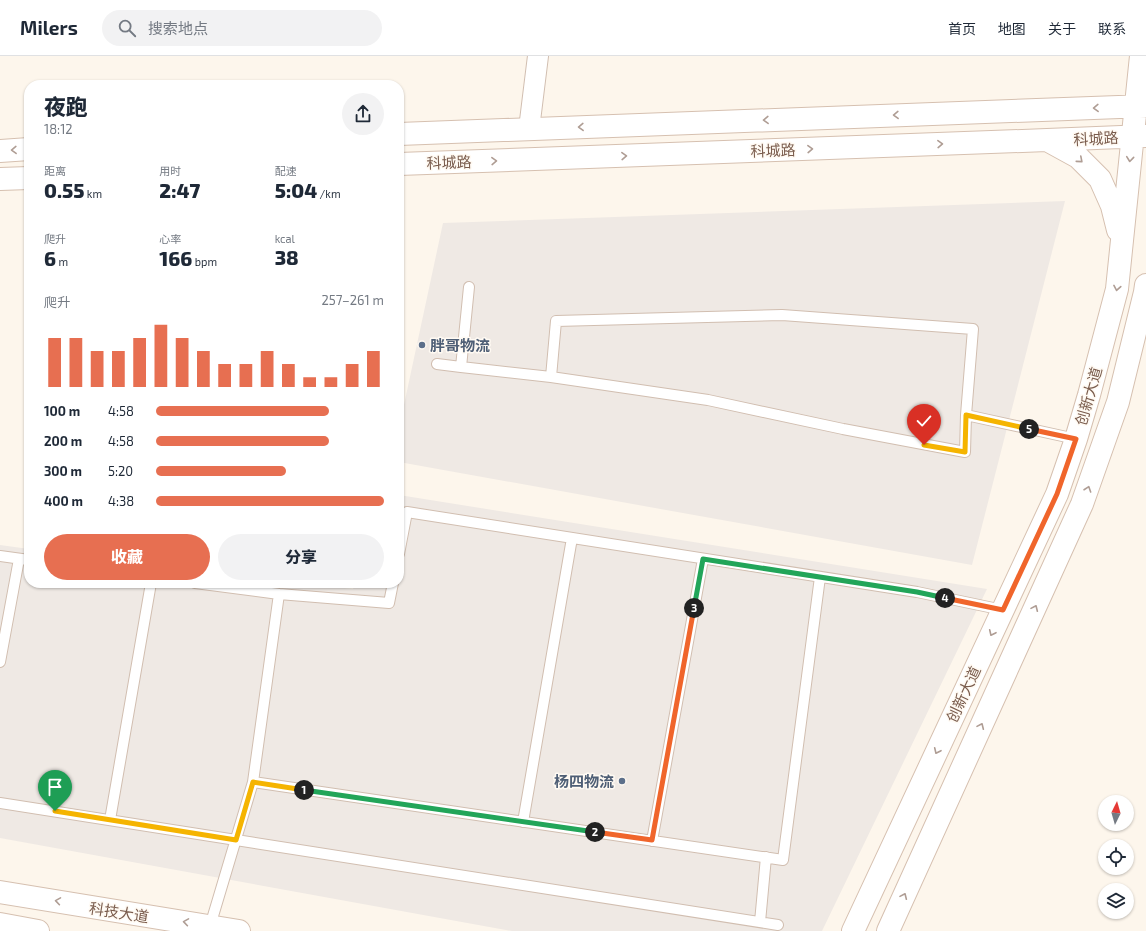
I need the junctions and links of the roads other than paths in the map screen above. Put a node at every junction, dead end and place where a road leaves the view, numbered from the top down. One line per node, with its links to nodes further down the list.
1 (538, 56): 4 (street)
2 (1141, 56): 3 (main road, 创新大道)
3 (1141, 106): 4 (main road, 科城路, one-way to 4); 6 (main road, 创新大道)
4 (529, 129): 5 (main road, 科城路)
5 (404, 134)
6 (1139, 136): 7 (main road, 科城路); 13 (main road, 创新大道, one-way to 13)
7 (1047, 140): 10 (main road, 科城路, one-way to 7); 13 (main road, one-way to 13)
8 (24, 149): 9 (main road, one-way to 9)
9 (0, 151)
10 (404, 164)
11 (24, 178): 12 (main road)
12 (0, 179)
13 (1122, 242): 20 (main road, 创新大道, one-way to 20)
14 (1146, 285): 49 (main road, 创新大道, one-way to 14)
15 (469, 287): 17 (lane)
16 (437, 364): 17 (lane)
17 (461, 367): 18 (lane)
18 (551, 377): 19 (lane); 19 (lane)
19 (966, 415): 20 (lane)
20 (1076, 439): 32 (main road, 创新大道)
21 (404, 528): 22 (lane)
22 (572, 538): 25 (lane); 37 (lane)
23 (0, 556): 24 (lane)
24 (18, 559): 26 (lane); 33 (lane)
25 (703, 559): 27 (lane); 39 (lane)
26 (24, 560)
27 (820, 577): 32 (lane); 40 (lane)
28 (150, 588): 36 (lane)
29 (234, 588): 31 (lane)
30 (392, 588): 31 (lane)
31 (280, 594): 34 (lane)
32 (1003, 610): 48 (main road, 创新大道, one-way to 48)
33 (0, 662)
34 (253, 782): 37 (lane); 38 (lane)
35 (0, 803): 36 (lane)
36 (110, 820): 38 (lane)
37 (523, 822): 39 (lane)
38 (236, 840): 42 (lane); 45 (lane)
39 (652, 840): 40 (lane)
40 (766, 857): 42 (lane)
41 (0, 892): 45 (main road, 科技大道, one-way to 41)
42 (760, 922): 44 (lane)
43 (0, 924): 46 (main road)
44 (778, 925)
45 (210, 926): 47 (main road, 科技大道)
46 (38, 931)
47 (239, 931)
48 (852, 931)
49 (888, 931)

